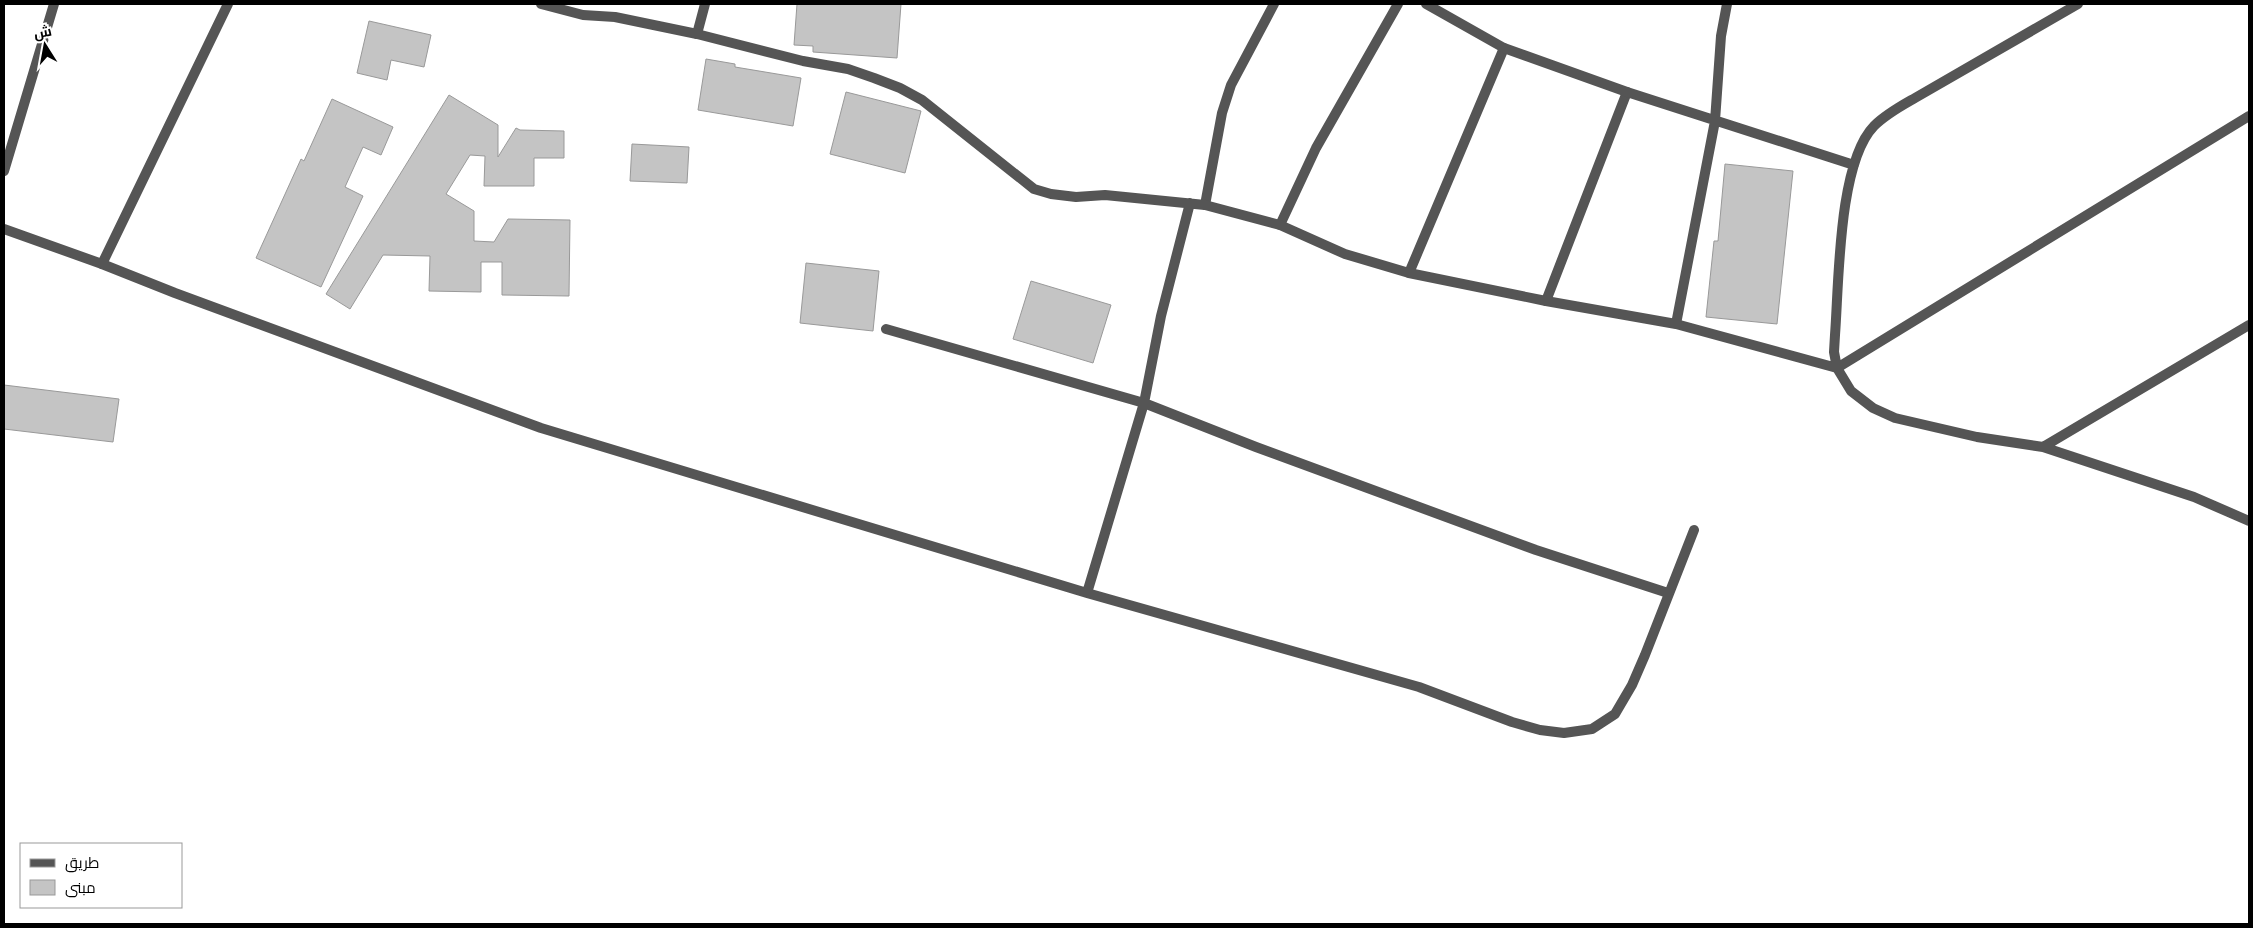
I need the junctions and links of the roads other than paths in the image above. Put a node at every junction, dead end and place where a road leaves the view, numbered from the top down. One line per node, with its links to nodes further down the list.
1 (54, 4): 16 (street)
2 (228, 4): 21 (street)
3 (542, 4): 10 (street)
4 (705, 4): 10 (street)
5 (1274, 4): 18 (street)
6 (1398, 4): 19 (street)
7 (1426, 4): 11 (street)
8 (1727, 4): 14 (street)
9 (2078, 4): 15 (street)
10 (698, 34): 17 (street)
11 (1504, 48): 12 (street); 22 (street)
12 (1627, 92): 14 (street); 23 (street)
13 (2249, 116): 27 (street)
14 (1716, 121): 15 (street); 24 (street)
15 (1854, 165): 27 (street)
16 (4, 171)
17 (1190, 203): 18 (street); 28 (street)
18 (1206, 205): 19 (street)
19 (1280, 224): 22 (street)
20 (4, 229): 21 (street)
21 (102, 264): 32 (street)
22 (1409, 273): 23 (street)
23 (1546, 302): 24 (street)
24 (1676, 324): 27 (street)
25 (2249, 325): 29 (street)
26 (886, 330): 28 (street)
27 (1838, 368): 29 (street)
28 (1144, 403): 32 (street); 33 (street)
29 (2043, 447): 30 (street)
30 (2249, 521)
31 (1694, 530): 33 (street)
32 (1087, 593): 33 (street)
33 (1668, 593)

